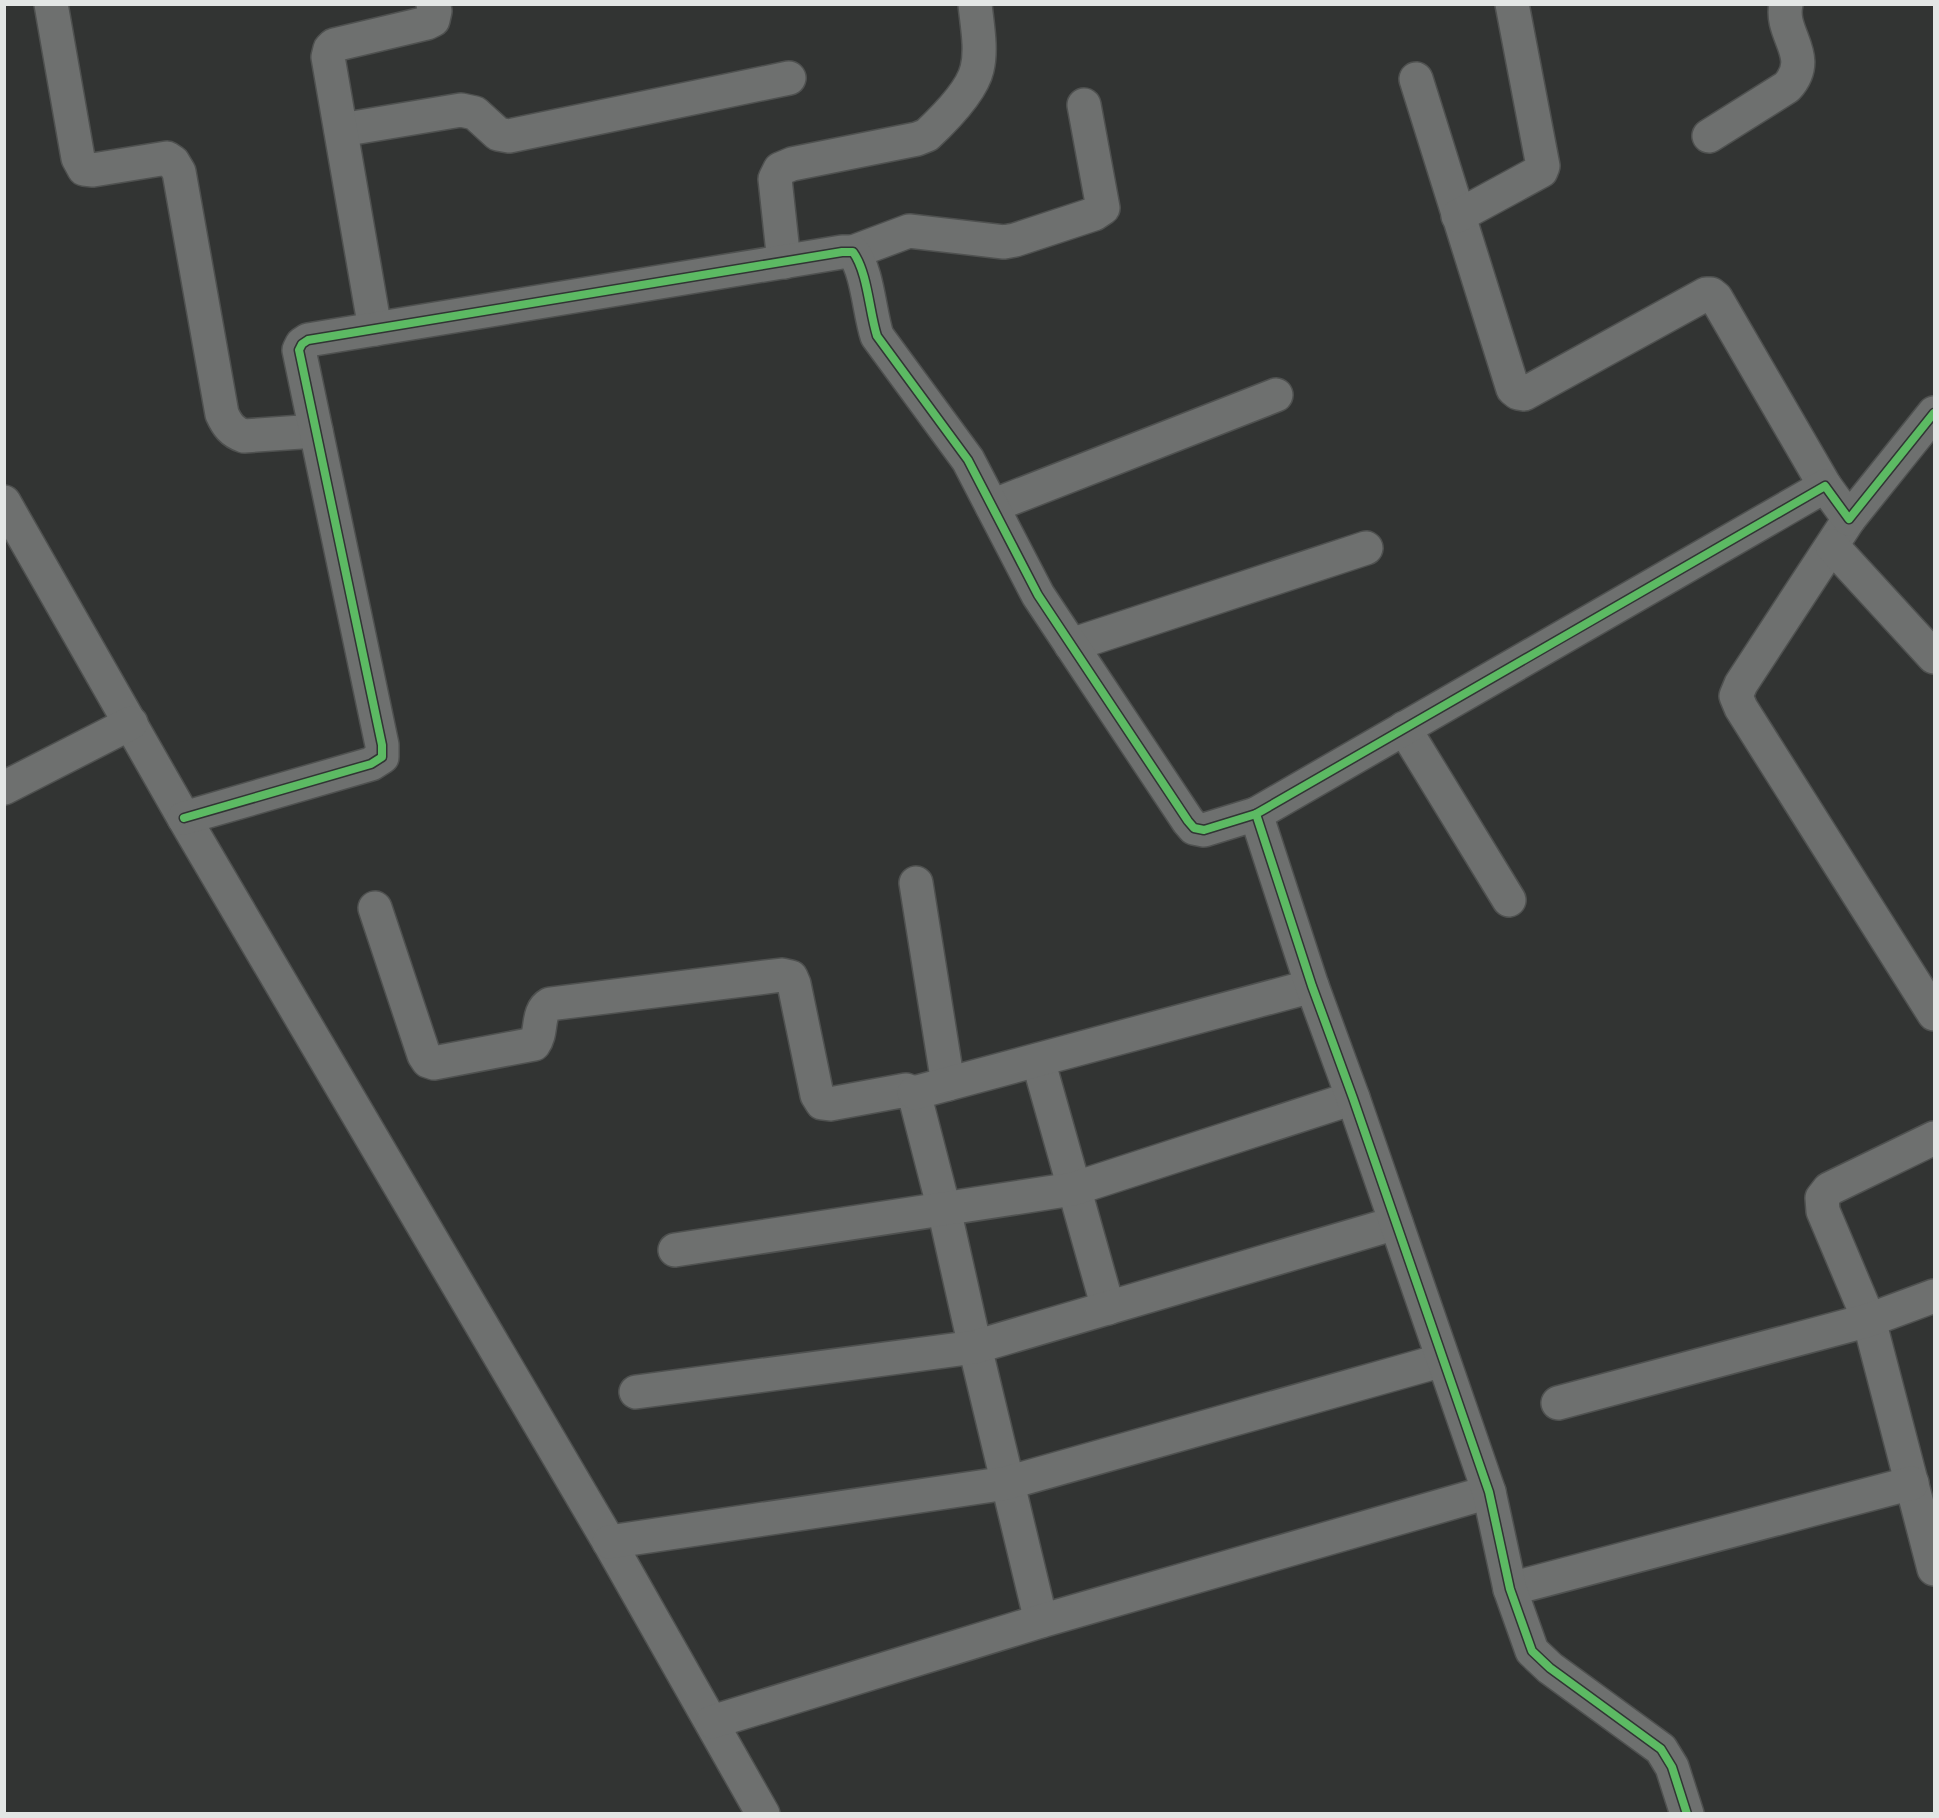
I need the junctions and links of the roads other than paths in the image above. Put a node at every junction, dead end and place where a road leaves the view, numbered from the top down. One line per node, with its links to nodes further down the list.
1 (51, 4): 17 (street)
2 (433, 4): 9 (street)
3 (975, 4): 13 (street)
4 (1512, 4): 11 (street)
5 (1786, 4): 10 (street)
6 (789, 78): 9 (street)
7 (1416, 79): 11 (street)
8 (1084, 105): 12 (street)
9 (341, 130): 14 (street)
10 (1709, 136)
11 (1458, 216): 18 (street)
12 (854, 252): 13 (street); 20 (street)
13 (784, 262): 14 (street)
14 (375, 329): 17 (street)
15 (1276, 395): 20 (street)
16 (1935, 413): 21 (street)
17 (316, 431): 30 (street)
18 (1825, 486): 21 (street); 27 (street)
19 (4, 502): 26 (street)
20 (992, 506): 24 (street)
21 (1849, 519): 22 (street)
22 (1832, 546): 25 (street); 35 (street)
23 (1366, 548): 24 (street)
24 (1071, 645): 29 (street)
25 (1935, 657)
26 (131, 723): 28 (street); 30 (street)
27 (1404, 728): 29 (street); 32 (street)
28 (4, 788)
29 (1256, 814): 34 (street)
30 (184, 818): 55 (street)
31 (916, 883): 37 (street)
32 (1509, 900)
33 (375, 908): 38 (street)
34 (1312, 986): 36 (street); 39 (street)
35 (1935, 1014)
36 (1038, 1060): 37 (street); 41 (street)
37 (948, 1084): 38 (street)
38 (914, 1093): 42 (street)
39 (1353, 1098): 41 (street); 43 (street)
40 (1935, 1138): 47 (street)
41 (1073, 1189): 42 (street); 46 (street)
42 (944, 1209): 44 (street); 48 (street)
43 (1396, 1223): 46 (street); 49 (street)
44 (675, 1250)
45 (1935, 1296): 47 (street)
46 (1108, 1308): 48 (street)
47 (1869, 1320): 51 (street); 53 (street)
48 (975, 1347): 50 (street); 52 (street)
49 (1443, 1360): 52 (street); 54 (street)
50 (636, 1392)
51 (1558, 1403)
52 (1007, 1483): 55 (street); 58 (street)
53 (1912, 1483): 56 (street); 57 (street)
54 (1489, 1492): 57 (street); 58 (street)
55 (609, 1542): 59 (street)
56 (1935, 1569)
57 (1510, 1589): 61 (street)
58 (1041, 1621): 59 (street)
59 (712, 1722): 60 (street)
60 (763, 1814)
61 (1687, 1814)

